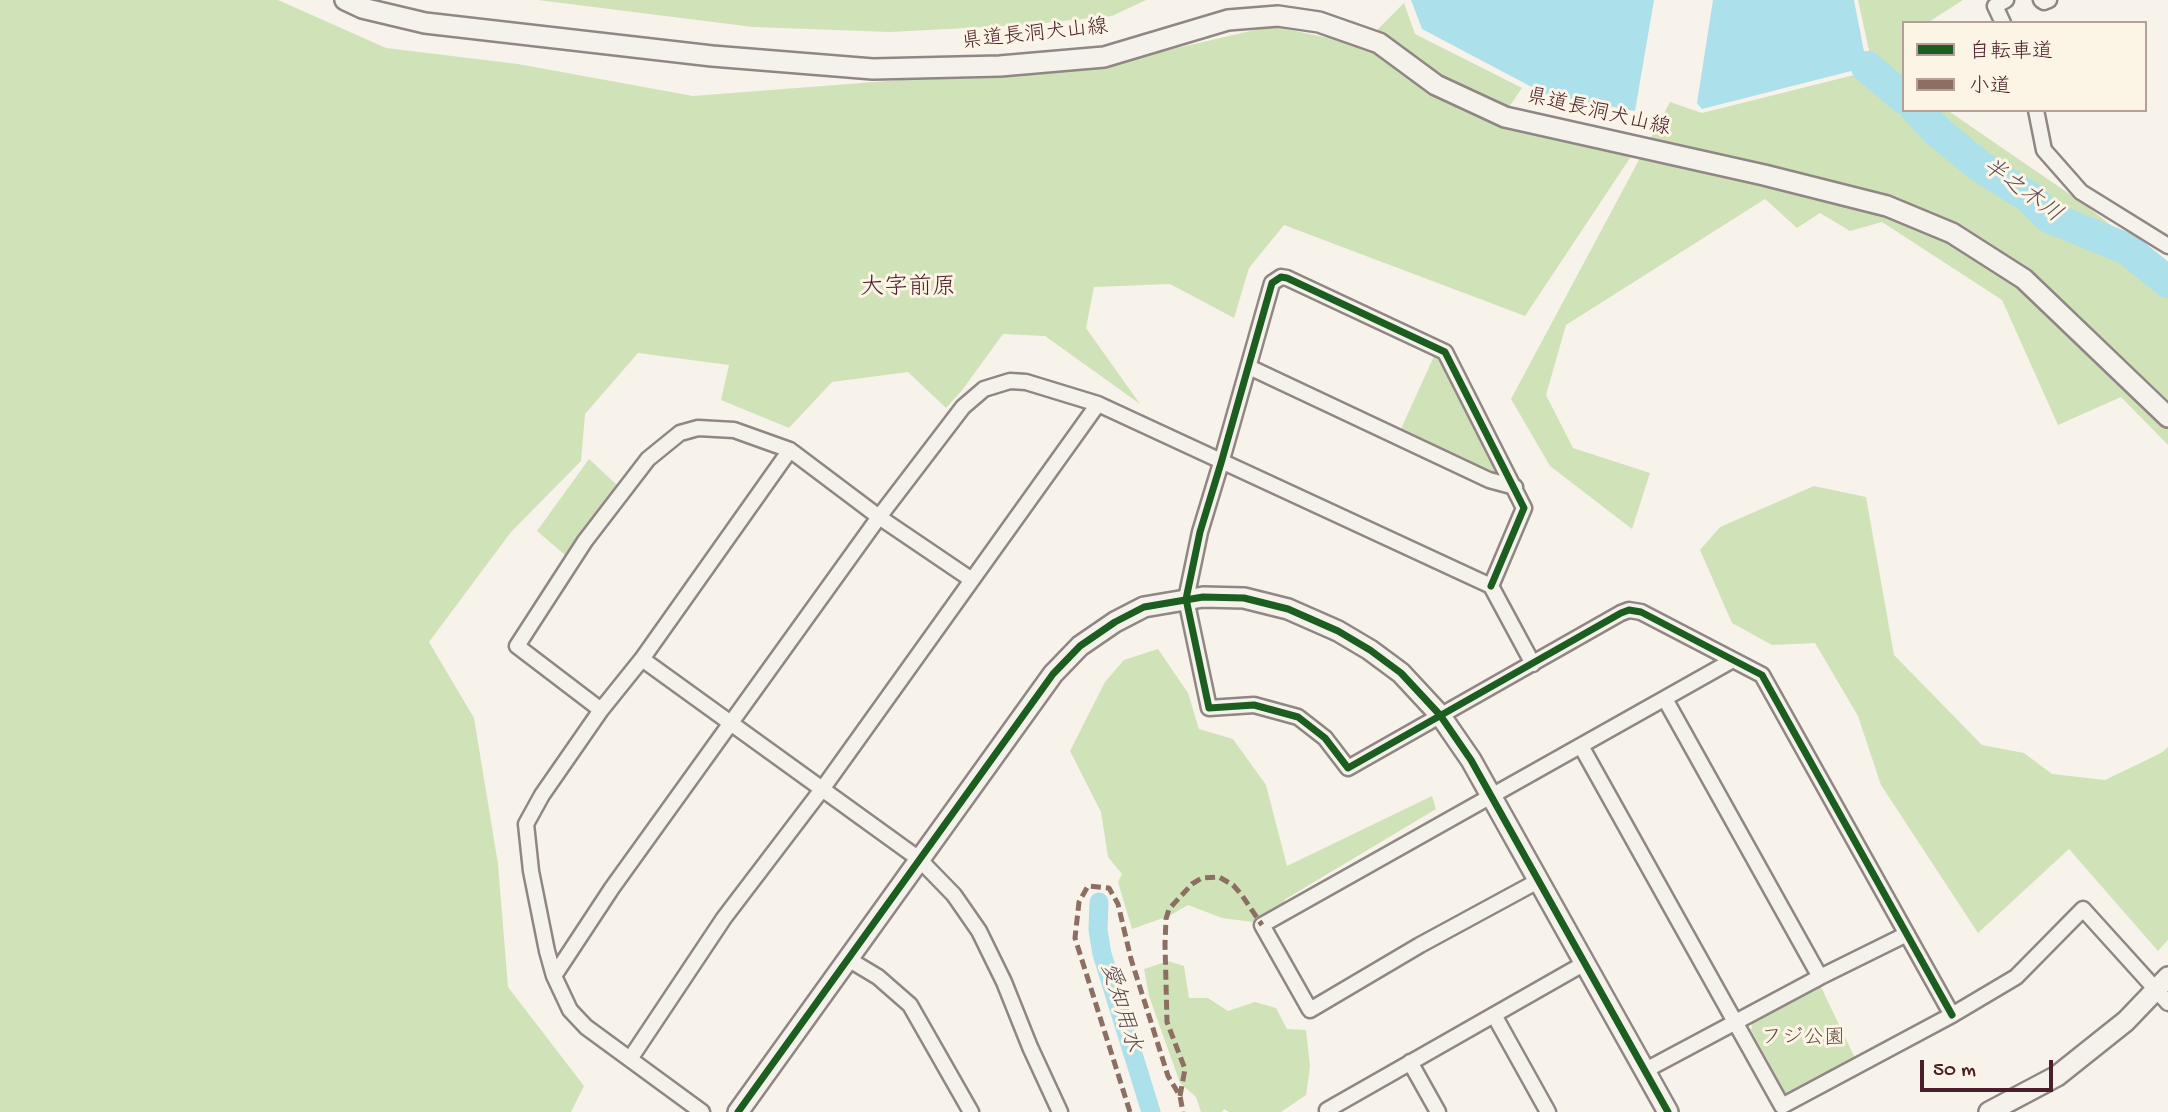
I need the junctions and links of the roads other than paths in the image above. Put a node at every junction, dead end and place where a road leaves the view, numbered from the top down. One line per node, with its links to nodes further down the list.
1 (345, 0): 10 (main road, 県道長洞犬山線)
2 (2006, 0): 5 (street)
3 (2041, 0): 4 (street)
4 (2049, 0)
5 (2002, 21)
6 (2036, 112): 7 (street)
7 (2168, 246)
8 (1249, 367): 12 (street); 13 (street); 13 (street)
9 (1098, 404): 12 (street); 14 (street); 15 (street)
10 (2168, 417)
11 (790, 450): 14 (street); 18 (street); 22 (street)
12 (1221, 463): 16 (street); 17 (street)
13 (1514, 487): 16 (street)
14 (879, 517): 15 (street); 24 (street)
15 (972, 580): 26 (street)
16 (1491, 586): 20 (street)
17 (1186, 598): 23 (main road); 23 (street); 28 (main road)
18 (642, 659): 22 (street); 24 (street)
19 (1733, 660): 20 (street); 21 (street); 30 (street)
20 (1533, 664): 23 (street)
21 (1665, 699): 25 (street); 34 (street)
22 (601, 710): 33 (street)
23 (1440, 715): 27 (main road)
24 (730, 723): 26 (street); 33 (street)
25 (1581, 746): 27 (street); 38 (street)
26 (823, 788): 28 (street); 39 (street)
27 (1490, 795): 29 (main road); 29 (street)
28 (919, 859): 31 (main road); 45 (street)
29 (1538, 881): 32 (main road)
30 (1907, 934): 34 (street); 37 (street)
31 (848, 959): 42 (street); 44 (main road)
32 (1585, 963): 36 (street); 41 (main road)
33 (554, 976): 39 (street)
34 (1820, 977): 38 (street)
35 (2164, 989): 37 (street); 50 (main road)
36 (1494, 1014): 40 (street); 48 (street)
37 (1952, 1015): 38 (street)
38 (1735, 1022): 41 (street)
39 (630, 1059): 43 (street)
40 (1410, 1062): 46 (street); 47 (street)
41 (1644, 1071): 49 (main road)
42 (968, 1111)
43 (702, 1112)
44 (738, 1112)
45 (1060, 1112)
46 (1328, 1112)
47 (1438, 1112)
48 (1549, 1112)
49 (1668, 1112)
50 (1989, 1112)

